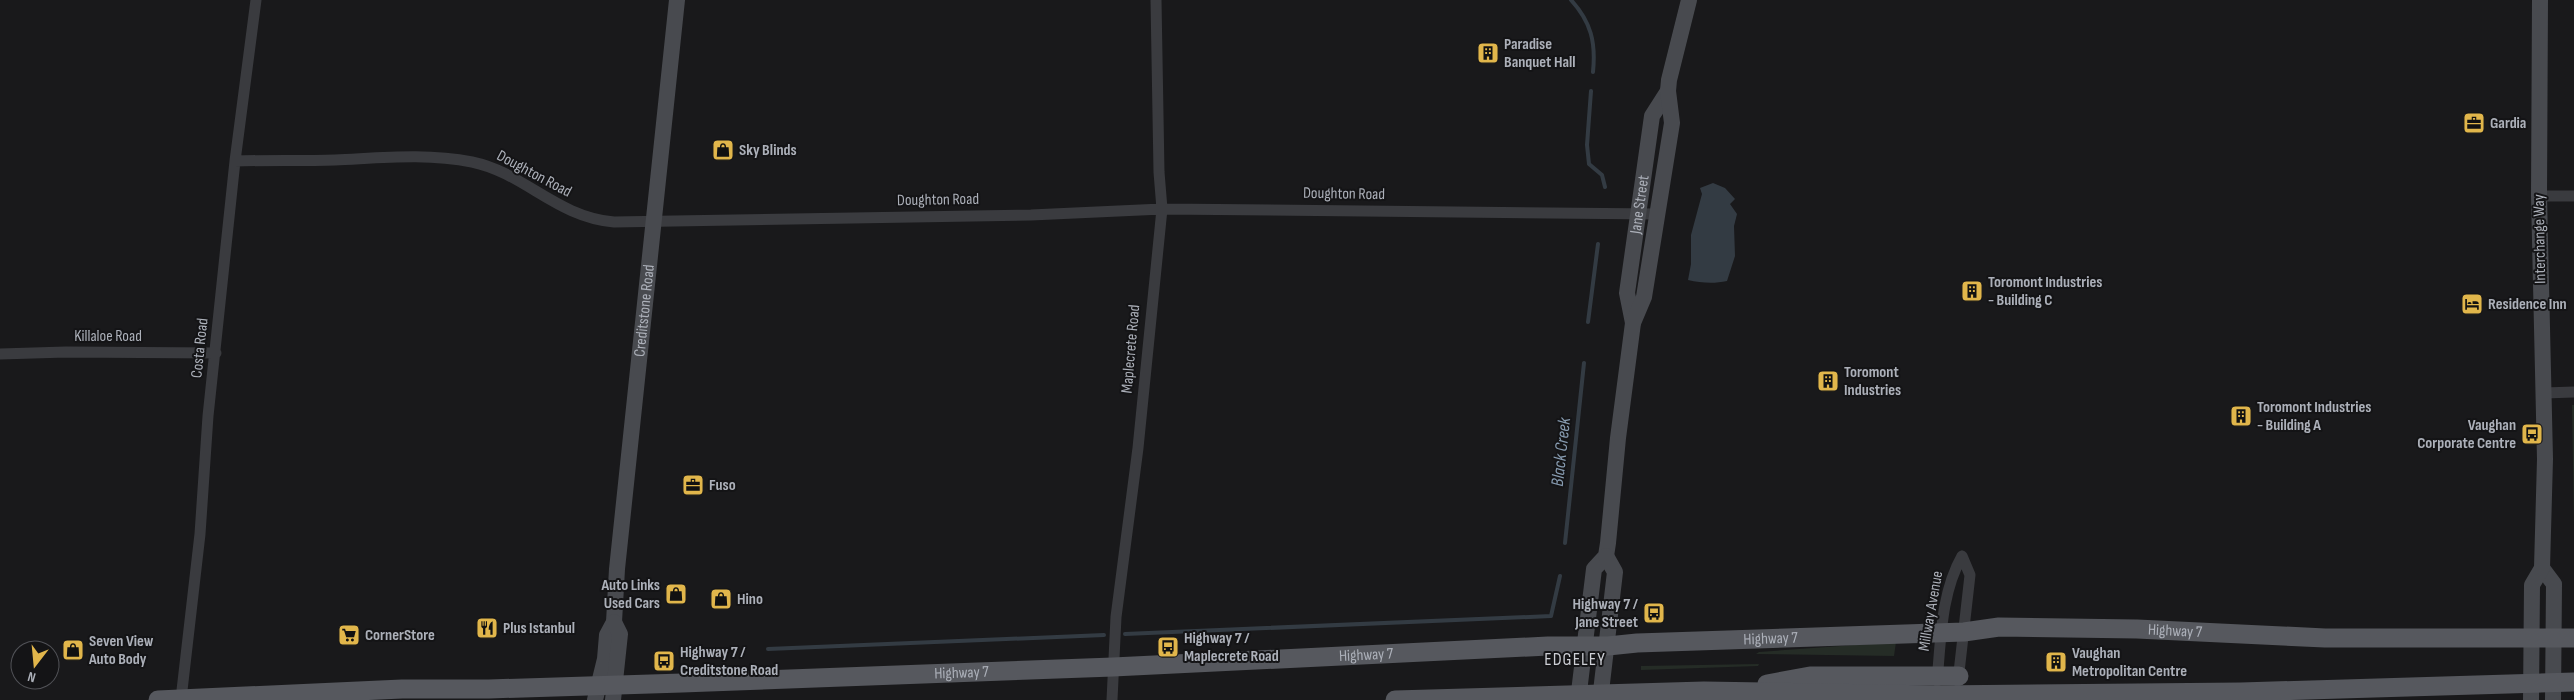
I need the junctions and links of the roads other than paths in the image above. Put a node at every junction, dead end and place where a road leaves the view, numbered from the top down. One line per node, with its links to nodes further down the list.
1 (256, 0): 7 (street, Costa Road)
2 (677, 0): 13 (street, Creditstone Road)
3 (1156, 0): 10 (street, Maplecrete Road)
4 (1689, 0): 6 (street, Jane Street)
5 (2540, 0): 8 (street, Interchange Way)
6 (1668, 90): 11 (street, Jane Street); 12 (street, Jane Street)
7 (235, 161): 13 (street, Doughton Road); 15 (street, Costa Road)
8 (2539, 196): 9 (street); 18 (street, Interchange Way)
9 (2574, 196)
10 (1162, 210): 11 (street, Doughton Road); 13 (street, Doughton Road); 28 (street, Maplecrete Road)
11 (1638, 213): 12 (street, Doughton Road); 14 (street, Jane Street)
12 (1656, 214): 14 (street, Jane Street)
13 (655, 222): 33 (street, Creditstone Road)
14 (1633, 322): 19 (street, Jane Street)
15 (216, 353): 16 (street, Killaloe Road); 40 (street, Costa Road)
16 (0, 354)
17 (2574, 392): 18 (street)
18 (2544, 393): 20 (street, Interchange Way)
19 (1606, 556): 26 (street, Jane Street); 27 (street, Jane Street)
20 (2542, 568): 23 (street, Interchange Way); 24 (street)
21 (1941, 631): 22 (main road, Highway 7); 22 (street, Millway Avenue); 27 (main road, Highway 7); 29 (street, Millway Avenue)
22 (1964, 632): 23 (main road, Highway 7); 30 (street, Millway Avenue)
23 (2530, 638): 24 (main road, Highway 7); 34 (street, Interchange Way)
24 (2553, 638): 25 (main road, Highway 7); 35 (street)
25 (2574, 638)
26 (1586, 646): 27 (main road, Highway 7); 28 (main road, Highway 7); 39 (street, Jane Street)
27 (1608, 646): 36 (street, Jane Street)
28 (1113, 667): 33 (main road, Highway 7); 42 (street, Maplecrete Road)
29 (1938, 676): 30 (main road); 32 (main road); 37 (street, Millway Avenue)
30 (1959, 676): 38 (street, Millway Avenue)
31 (2574, 682): 35 (main road)
32 (1726, 691): 36 (main road); 37 (main road)
33 (605, 692): 40 (main road, Highway 7)
34 (2531, 692): 35 (main road); 38 (main road)
35 (2553, 692)
36 (1601, 697): 39 (main road)
37 (1936, 697): 38 (main road)
38 (1956, 697)
39 (1578, 698): 43 (main road)
40 (181, 699): 41 (main road, Highway 7)
41 (158, 700)
42 (1112, 700)
43 (1395, 700)

